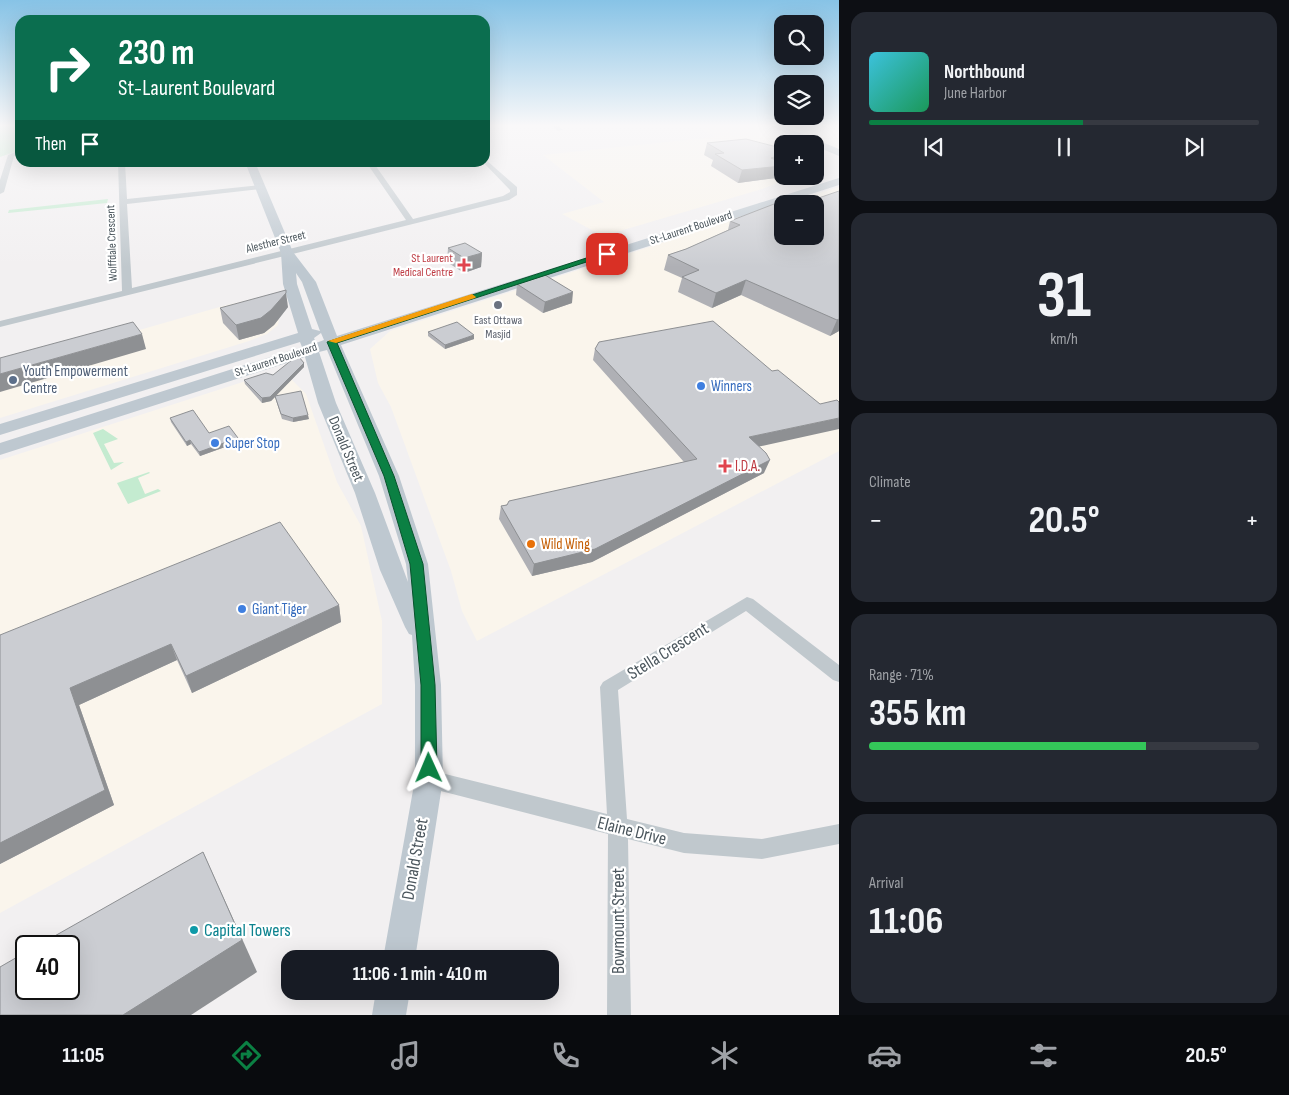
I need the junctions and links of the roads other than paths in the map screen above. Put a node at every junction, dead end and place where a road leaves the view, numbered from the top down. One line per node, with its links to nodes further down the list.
1 (6, 172): 9 (street)
2 (121, 172): 10 (street, Wolffdale Crescent)
3 (254, 172): 8 (main road, Donald Street)
4 (376, 172): 11 (street)
5 (497, 172): 11 (street, Alesther Street)
6 (801, 172): 12 (main road, St-Laurent Boulevard)
7 (839, 181): 21 (main road, St-Laurent Boulevard)
8 (260, 187): 10 (street); 13 (main road, Donald Street)
9 (0, 192)
10 (122, 202): 17 (street, Wolffdale Crescent)
11 (411, 221): 13 (street, Alesther Street)
12 (600, 244)
13 (288, 253): 17 (street, Alesther Street); 21 (main road, Donald Street); 22 (main road, Donald Street)
14 (559, 257): 15 (main road)
15 (482, 281)
16 (463, 287): 18 (main road)
17 (127, 293): 20 (street, Alesther Street)
18 (438, 294)
19 (371, 315): 21 (main road, St-Laurent Boulevard)
20 (0, 324)
21 (339, 329): 22 (main road, St-Laurent Boulevard); 25 (main road, Donald Street)
22 (308, 342): 23 (main road, St-Laurent Boulevard); 24 (main road, St-Laurent Boulevard); 25 (main road, Donald Street)
23 (0, 430)
24 (0, 449)
25 (423, 640): 27 (main road, Donald Street)
26 (839, 675): 28 (street, Stella Crescent)
27 (429, 779): 28 (street, Elaine Drive); 30 (main road, Donald Street)
28 (618, 827): 29 (street, Elaine Drive); 33 (street, Bowmount Street)
29 (839, 834)
30 (400, 950)
31 (392, 1000): 32 (main road)
32 (389, 1015)
33 (619, 1015)

